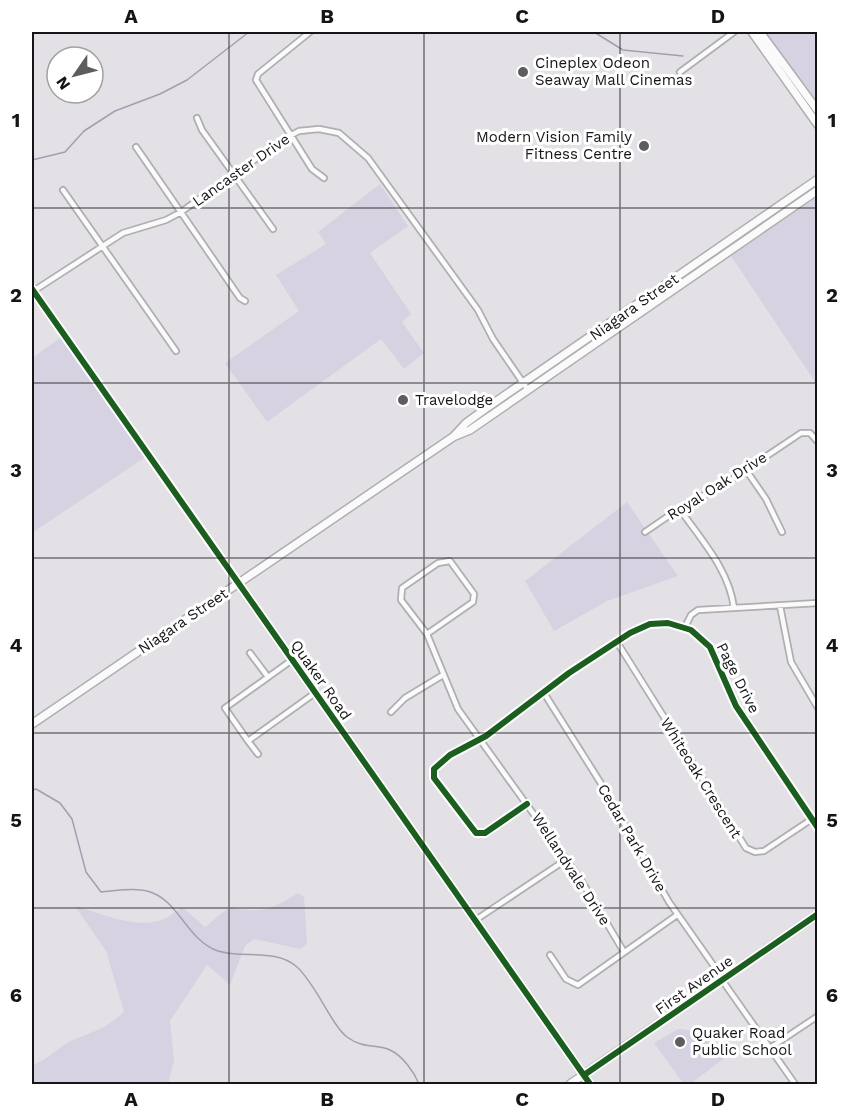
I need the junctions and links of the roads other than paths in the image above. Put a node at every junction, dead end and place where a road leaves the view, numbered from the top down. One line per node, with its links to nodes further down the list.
1 (310, 32): 9 (street)
2 (734, 32): 5 (street)
3 (752, 32): 8 (main road)
4 (760, 32): 6 (main road)
5 (680, 72)
6 (818, 111)
7 (197, 118): 11 (street)
8 (816, 123)
9 (290, 135): 11 (street, Lancaster Drive); 12 (street); 22 (street, Lancaster Drive)
10 (136, 147): 16 (street)
11 (234, 174): 16 (street, Lancaster Drive); 17 (street)
12 (324, 178)
13 (818, 178): 22 (main road, Niagara Street)
14 (63, 190): 18 (street)
15 (818, 190): 23 (main road, Niagara Street)
16 (180, 212): 18 (street, Lancaster Drive); 20 (street)
17 (273, 229)
18 (101, 245): 19 (street, Lancaster Drive); 21 (street)
19 (32, 291): 30 (street, Quaker Road)
20 (245, 301)
21 (177, 351)
22 (523, 383): 23 (street, Lancaster Drive); 24 (main road, Niagara Street)
23 (528, 390): 24 (main road, Niagara Street)
24 (453, 437): 30 (main road, Niagara Street)
25 (818, 442): 26 (street, Royal Oak Drive)
26 (746, 470): 27 (street, Royal Oak Drive); 29 (street)
27 (679, 508): 28 (street, Royal Oak Drive); 33 (street)
28 (645, 532)
29 (782, 532)
30 (239, 584): 38 (main road, Quaker Road); 45 (main road, Niagara Street)
31 (818, 603): 32 (street)
32 (780, 606): 33 (street); 43 (street)
33 (734, 608): 34 (street)
34 (685, 627): 36 (street); 50 (street, Page Drive)
35 (427, 634): 35 (street, Wellandvale Drive); 39 (street, Wellandvale Drive)
36 (617, 642): 42 (street); 50 (street, Whiteoak Crescent)
37 (250, 653): 40 (street)
38 (292, 660): 40 (street); 41 (main road, Quaker Road)
39 (443, 675): 44 (street); 46 (street, Wellandvale Drive)
40 (268, 677): 47 (street)
41 (316, 693): 47 (street); 55 (main road, Quaker Road)
42 (544, 693): 46 (street); 54 (street, Cedar Park Drive)
43 (818, 708)
44 (391, 712)
45 (32, 724)
46 (479, 740): 49 (street, Wellandvale Drive); 49 (street)
47 (248, 741): 48 (street)
48 (258, 754)
49 (528, 804): 52 (street, Wellandvale Drive)
50 (812, 819): 51 (street, Page Drive)
51 (818, 828)
52 (567, 859): 55 (street); 56 (street, Wellandvale Drive)
53 (818, 914): 58 (main road, First Avenue)
54 (677, 915): 56 (street); 58 (street, Cedar Park Drive)
55 (474, 921): 61 (main road, Quaker Road)
56 (624, 952): 57 (street)
57 (550, 955)
58 (723, 980): 60 (street, Cedar Park Drive); 61 (main road, First Avenue)
59 (818, 1016): 60 (street)
60 (770, 1048): 64 (street, Cedar Park Drive)
61 (584, 1075): 62 (main road, First Avenue); 63 (main road, Quaker Road)
62 (570, 1084)
63 (590, 1084)
64 (795, 1084)

